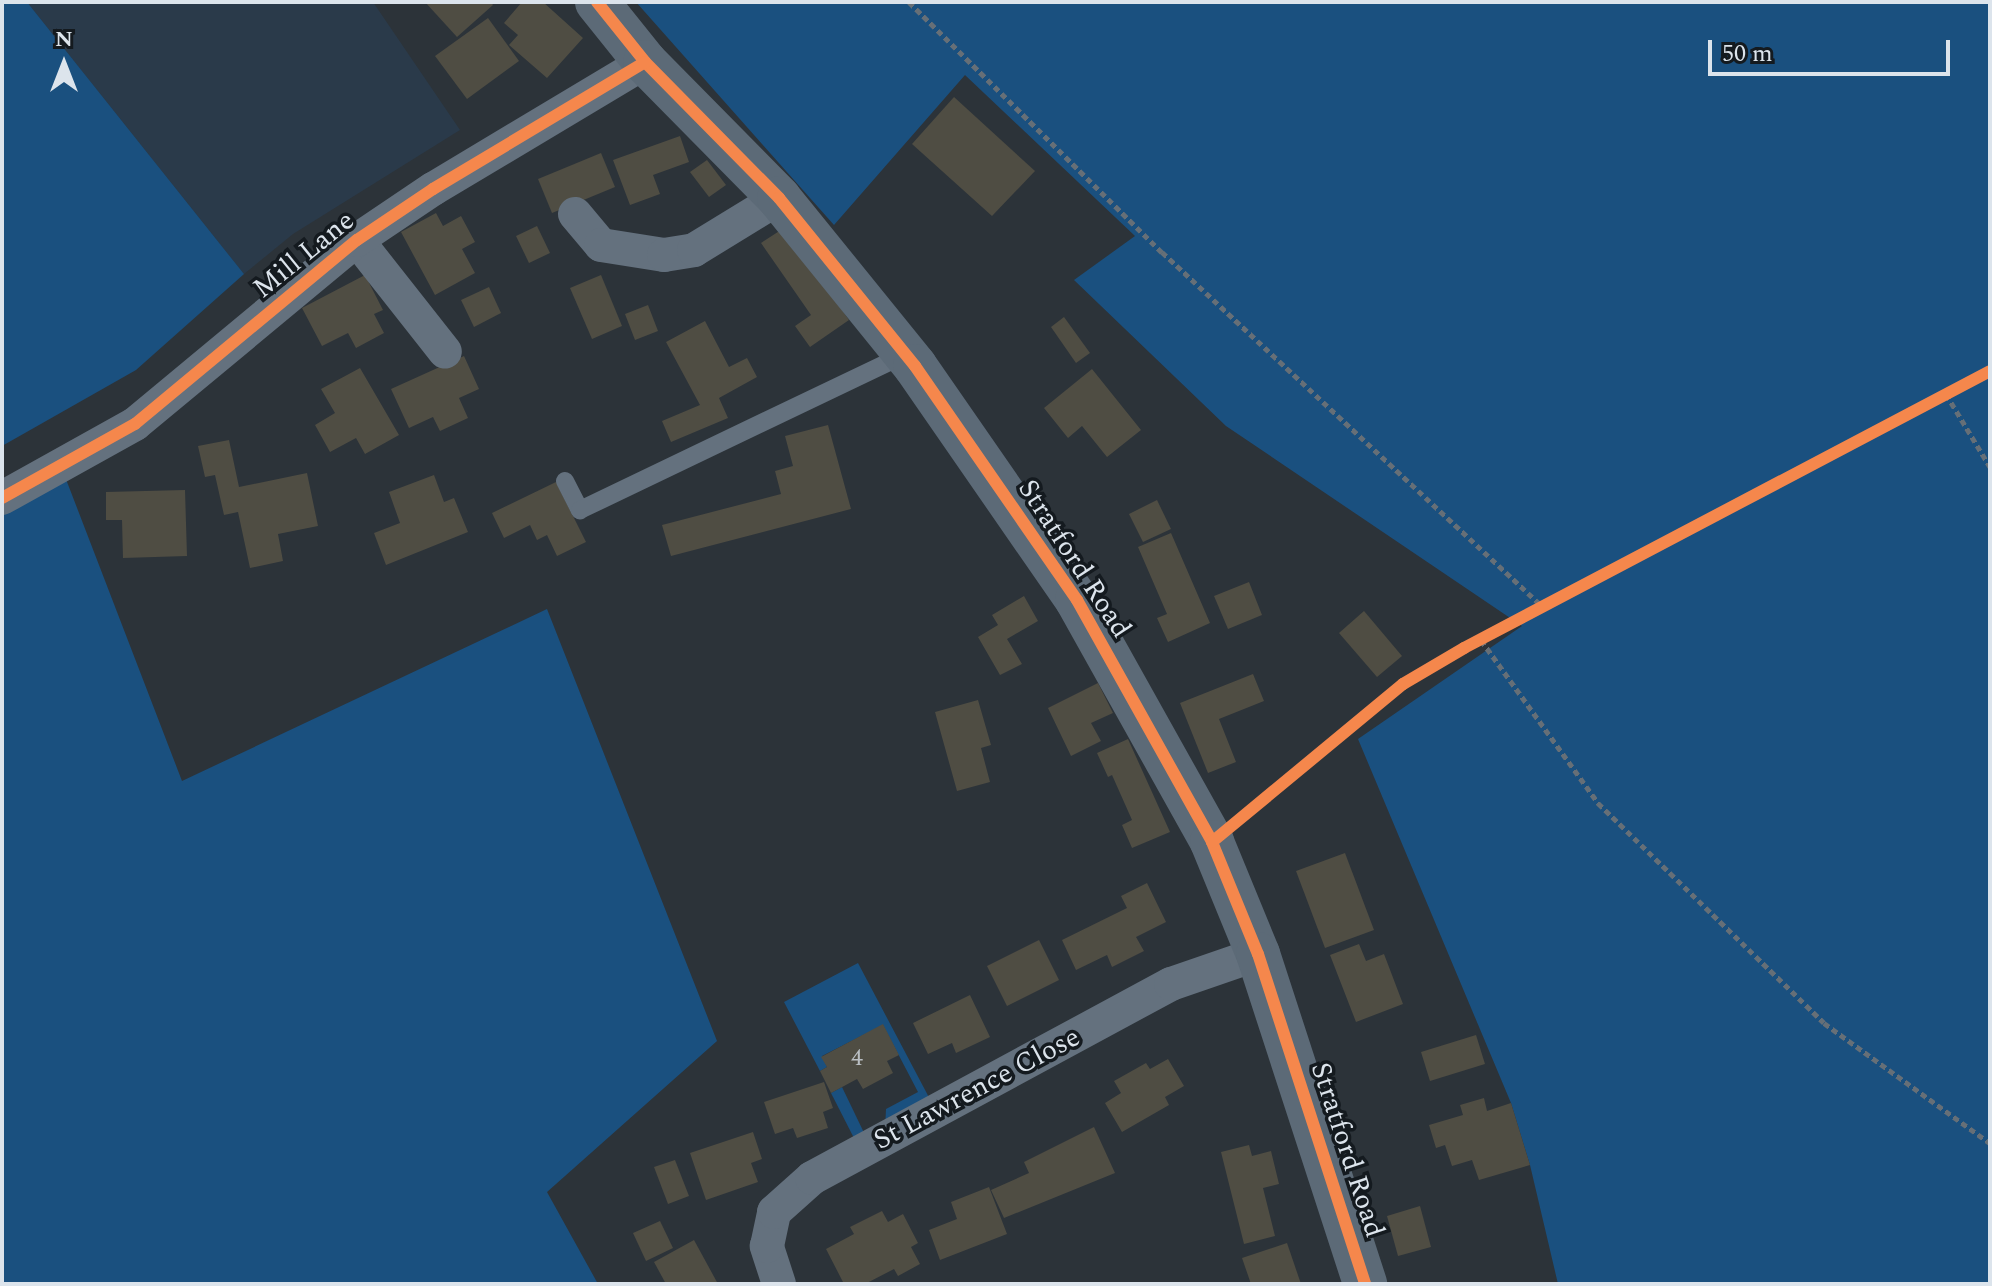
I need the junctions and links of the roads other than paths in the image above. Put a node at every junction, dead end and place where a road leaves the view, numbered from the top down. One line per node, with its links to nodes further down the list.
1 (597, 2): 2 (street, Stratford Road)
2 (645, 62): 3 (street, Stratford Road); 5 (street, Mill Lane)
3 (779, 198): 4 (street); 7 (street, Stratford Road)
4 (575, 214)
5 (357, 240): 6 (street); 9 (street, Mill Lane)
6 (445, 352)
7 (905, 354): 8 (lane); 10 (street, Stratford Road)
8 (565, 481)
9 (2, 498)
10 (1258, 954): 11 (street, St Lawrence Close); 12 (street, Stratford Road)
11 (779, 1284)
12 (1365, 1284)

